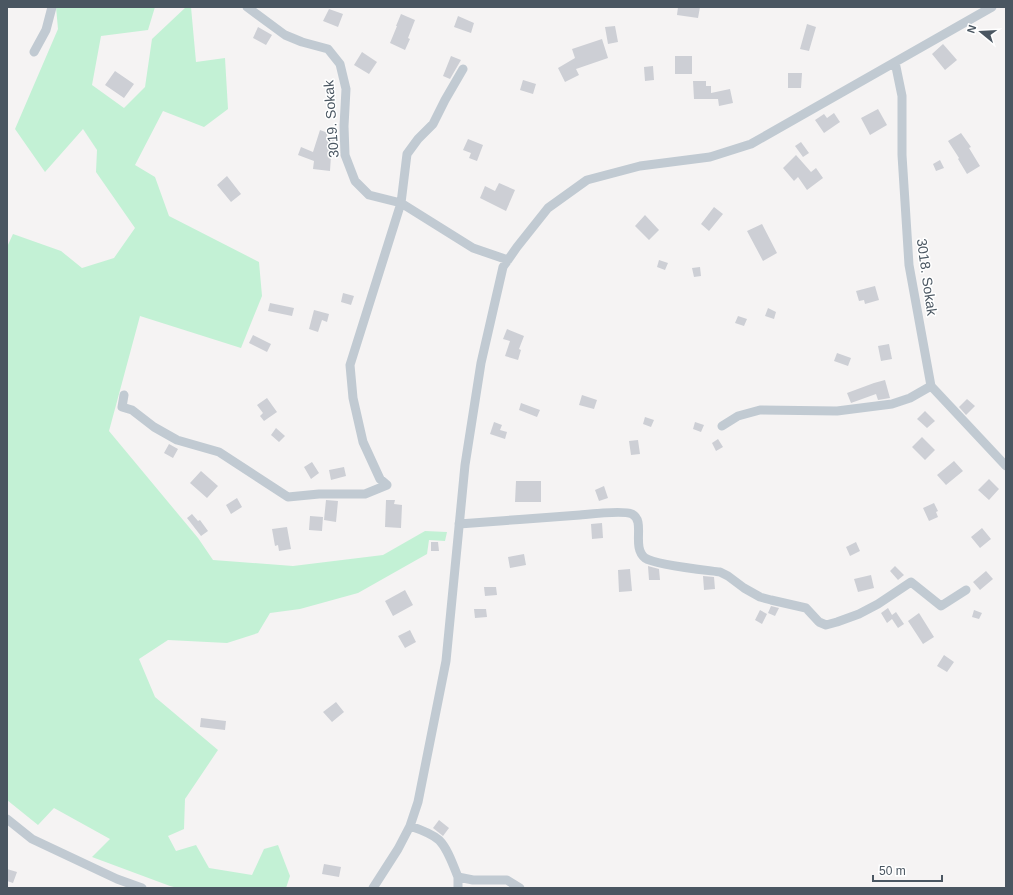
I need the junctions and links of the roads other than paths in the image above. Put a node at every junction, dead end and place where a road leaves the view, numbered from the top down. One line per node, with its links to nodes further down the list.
1 (52, 7): 4 (street)
2 (247, 7): 7 (street, 3019. Sokak)
3 (992, 7): 5 (street)
4 (34, 52)
5 (895, 62): 8 (street); 9 (street, 3018. Sokak)
6 (464, 69): 7 (street)
7 (401, 203): 8 (street, 3019. Sokak); 10 (street)
8 (508, 260): 13 (street)
9 (931, 386): 11 (street); 12 (street)
10 (124, 395)
11 (722, 426)
12 (1006, 466)
13 (459, 524): 14 (street); 16 (street)
14 (966, 590)
15 (7, 819): 18 (street)
16 (410, 826): 17 (street); 19 (street)
17 (458, 877): 20 (street); 21 (street)
18 (142, 888)
19 (373, 888)
20 (458, 888)
21 (520, 888)

